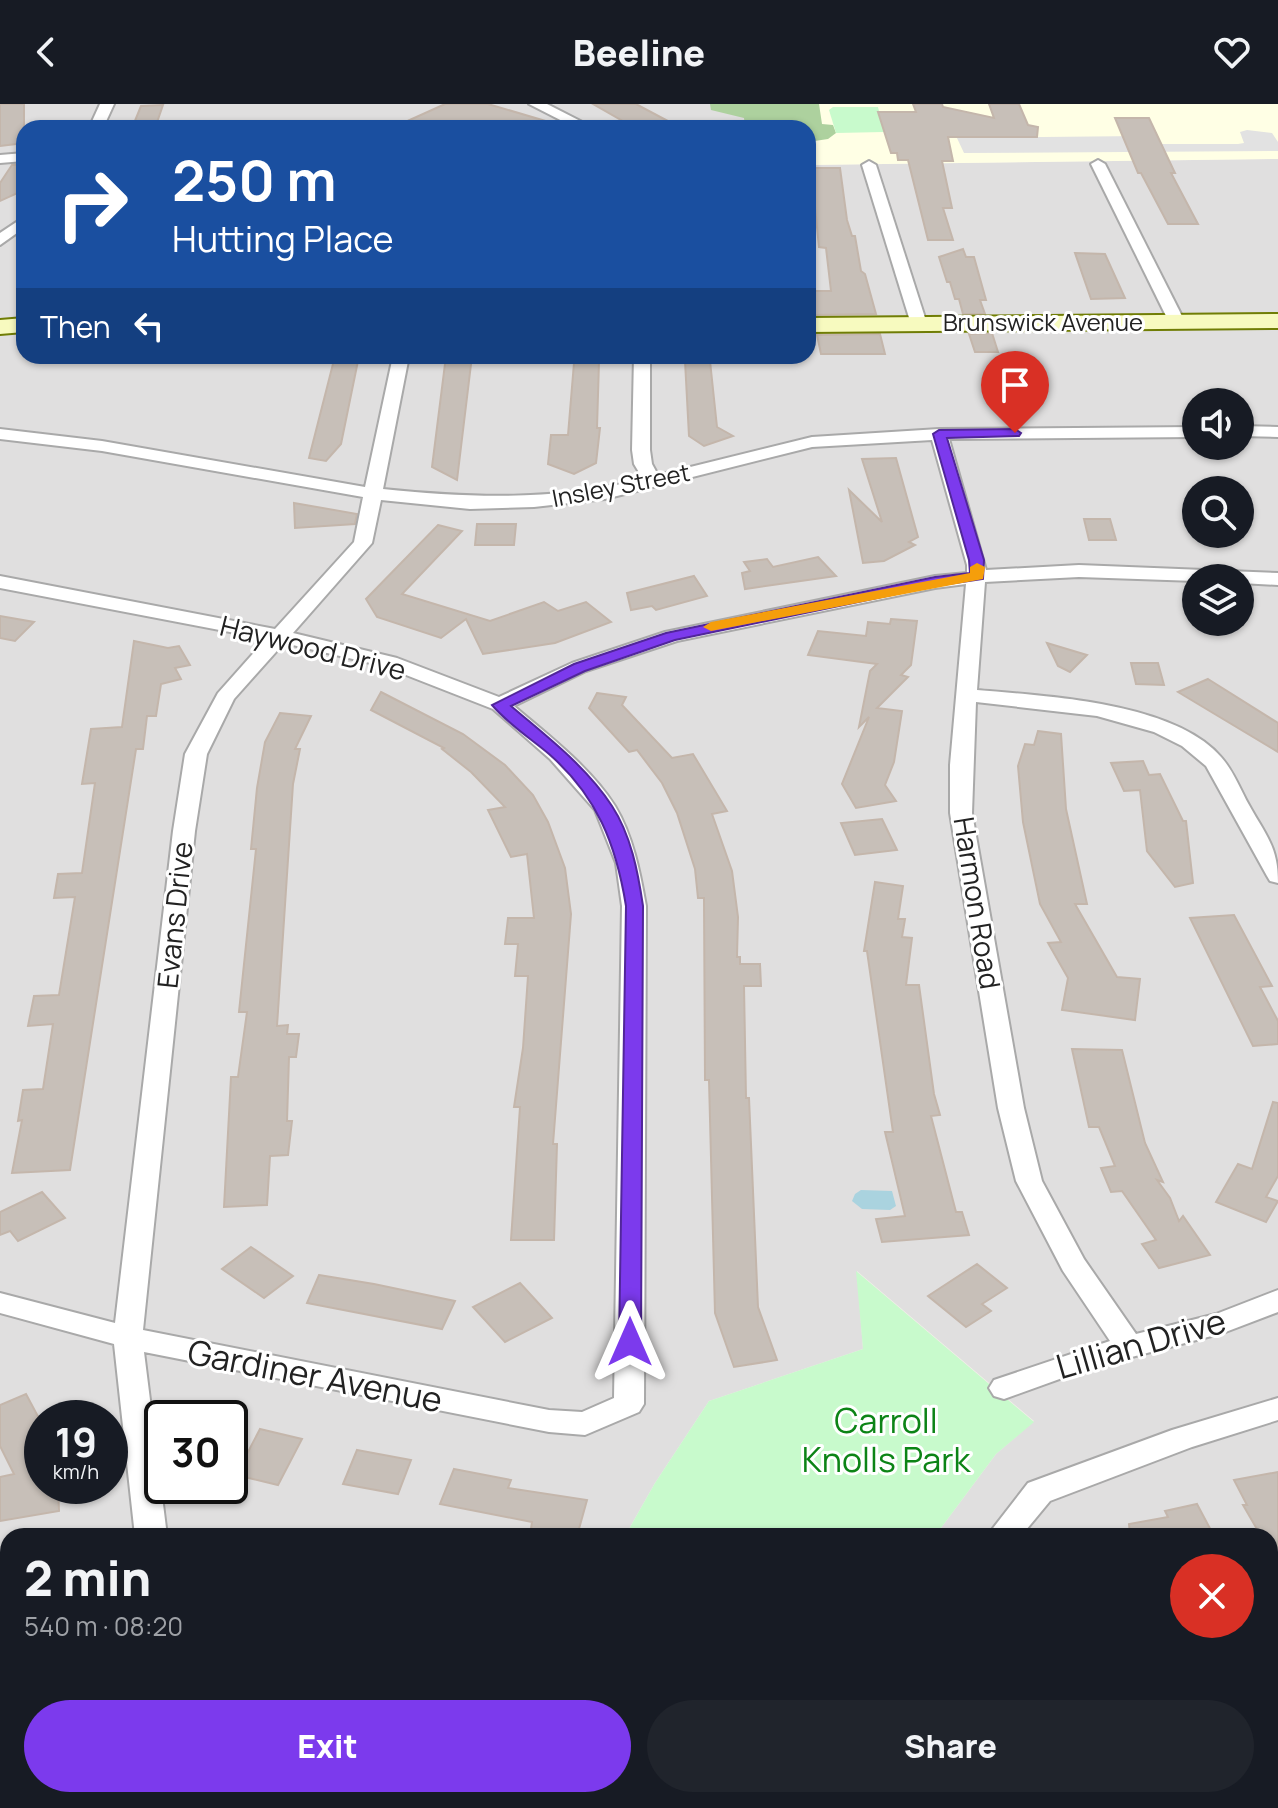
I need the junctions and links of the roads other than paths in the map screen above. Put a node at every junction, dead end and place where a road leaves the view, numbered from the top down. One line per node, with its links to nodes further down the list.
1 (536, 104): 2 (street)
2 (570, 120)
3 (1098, 164): 6 (street)
4 (869, 165): 7 (street)
5 (1278, 321): 6 (street, Brunswick Avenue)
6 (1177, 322): 7 (street, Brunswick Avenue)
7 (919, 324): 8 (street, Brunswick Avenue)
8 (816, 325)
9 (399, 364): 17 (street, Evans Drive)
10 (642, 364): 16 (street)
11 (1254, 431): 13 (street)
12 (1182, 432): 15 (street, Insley Street)
13 (1278, 432)
14 (0, 434): 17 (street, Insley Street)
15 (939, 434): 16 (street, Insley Street); 18 (street, Harmon Road)
16 (654, 483): 17 (street, Insley Street)
17 (375, 494): 21 (street, Evans Drive)
18 (978, 576): 19 (street); 22 (street, Harmon Road); 23 (street)
19 (1278, 579)
20 (0, 582): 21 (street, Haywood Drive)
21 (277, 635): 23 (street, Haywood Drive); 27 (street, Evans Drive)
22 (968, 695): 24 (street); 28 (street, Harmon Road)
23 (500, 705): 30 (street, Haywood Drive)
24 (1278, 876)
25 (1278, 1300): 28 (street, Lillian Drive)
26 (0, 1303): 27 (street, Gardiner Avenue)
27 (128, 1338): 30 (street, Gardiner Avenue); 32 (street, Evans Drive)
28 (1129, 1346): 29 (street, Lillian Drive)
29 (1004, 1388)
30 (629, 1404)
31 (1278, 1409): 33 (street)
32 (150, 1528)
33 (1010, 1528)

